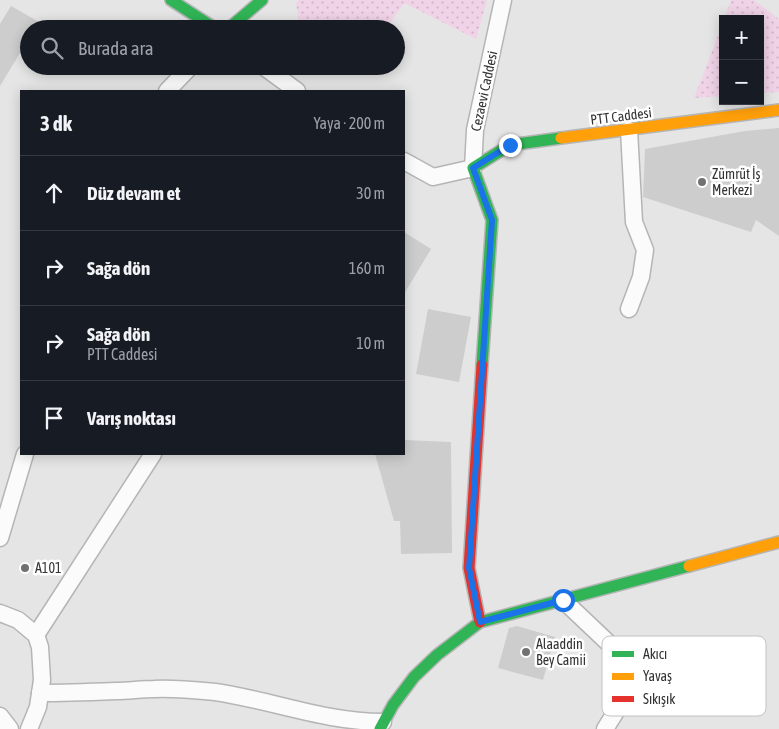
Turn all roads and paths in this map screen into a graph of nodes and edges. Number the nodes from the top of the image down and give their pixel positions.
1 (171, 0) edge
2 (262, 0) edge
3 (503, 0) edge
4 (202, 20) edge
5 (239, 20) edge
6 (183, 75) edge
7 (275, 75) edge
8 (169, 90) edge
9 (296, 90) edge
10 (779, 110) edge
11 (629, 130) junction
12 (405, 162) edge
13 (473, 168) junction
14 (629, 309) dead end
15 (25, 455) edge
16 (152, 455) edge
17 (0, 538) edge
18 (779, 542) edge
19 (563, 600) junction
20 (0, 613) edge
21 (480, 622) junction
22 (36, 634) junction
23 (602, 637) edge
24 (40, 693) junction
25 (0, 716) edge
26 (613, 716) edge
27 (381, 725) edge
28 (10, 729) edge
29 (29, 729) edge
30 (605, 729) edge

1 - 4 street
2 - 5 street
3 - 13 street, Cezaevi Caddesi
6 - 8 street
7 - 9 street
10 - 11 street, PTT Caddesi
11 - 13 street, PTT Caddesi
11 - 14 street
12 - 13 street
13 - 21 street
15 - 17 street
16 - 22 street
18 - 19 street
19 - 21 street
19 - 23 street
20 - 22 street
21 - 27 street
22 - 24 street
24 - 27 street
24 - 29 street
25 - 28 street
26 - 30 street

